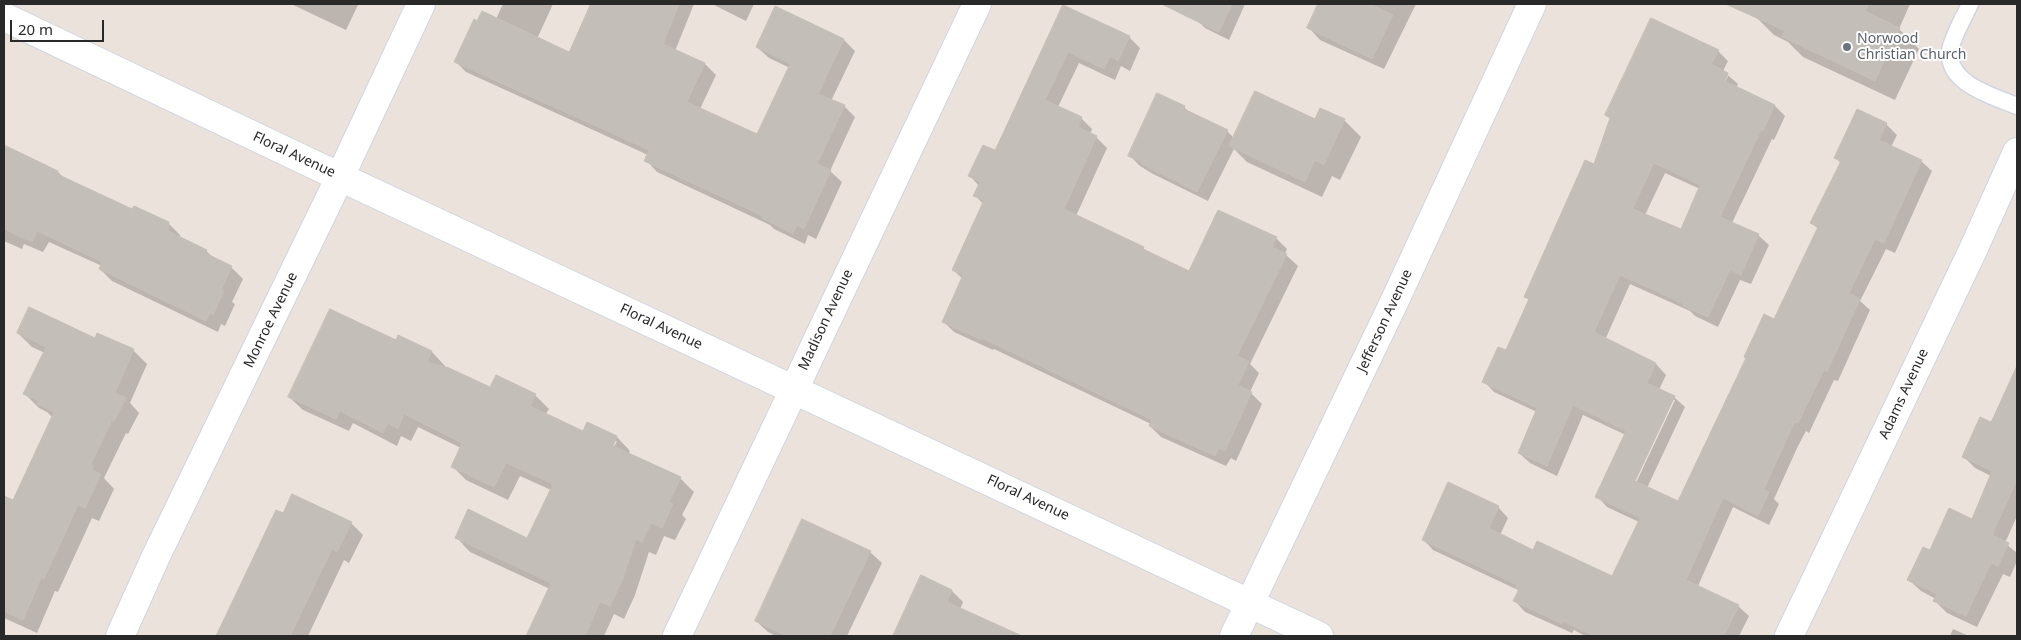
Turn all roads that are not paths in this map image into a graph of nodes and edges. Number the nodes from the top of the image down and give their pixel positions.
1 (421, 4) edge
2 (976, 4) edge
3 (1532, 4) edge
4 (1970, 4) edge
5 (4, 17) edge
6 (2017, 106) edge
7 (2017, 152) edge
8 (340, 177) junction
9 (794, 388) junction
10 (1250, 602) junction
11 (120, 636) edge
12 (677, 636) edge
13 (1234, 636) edge
14 (1319, 636) edge
15 (1789, 636) edge

1 - 8 street, Monroe Avenue
2 - 9 street, Madison Avenue
3 - 10 street, Jefferson Avenue
4 - 6 lane
5 - 8 street, Floral Avenue
7 - 15 street, Adams Avenue
8 - 9 street, Floral Avenue
8 - 11 street, Monroe Avenue
9 - 10 street, Floral Avenue
9 - 12 street, Madison Avenue
10 - 13 street, Jefferson Avenue
10 - 14 street, Floral Avenue

